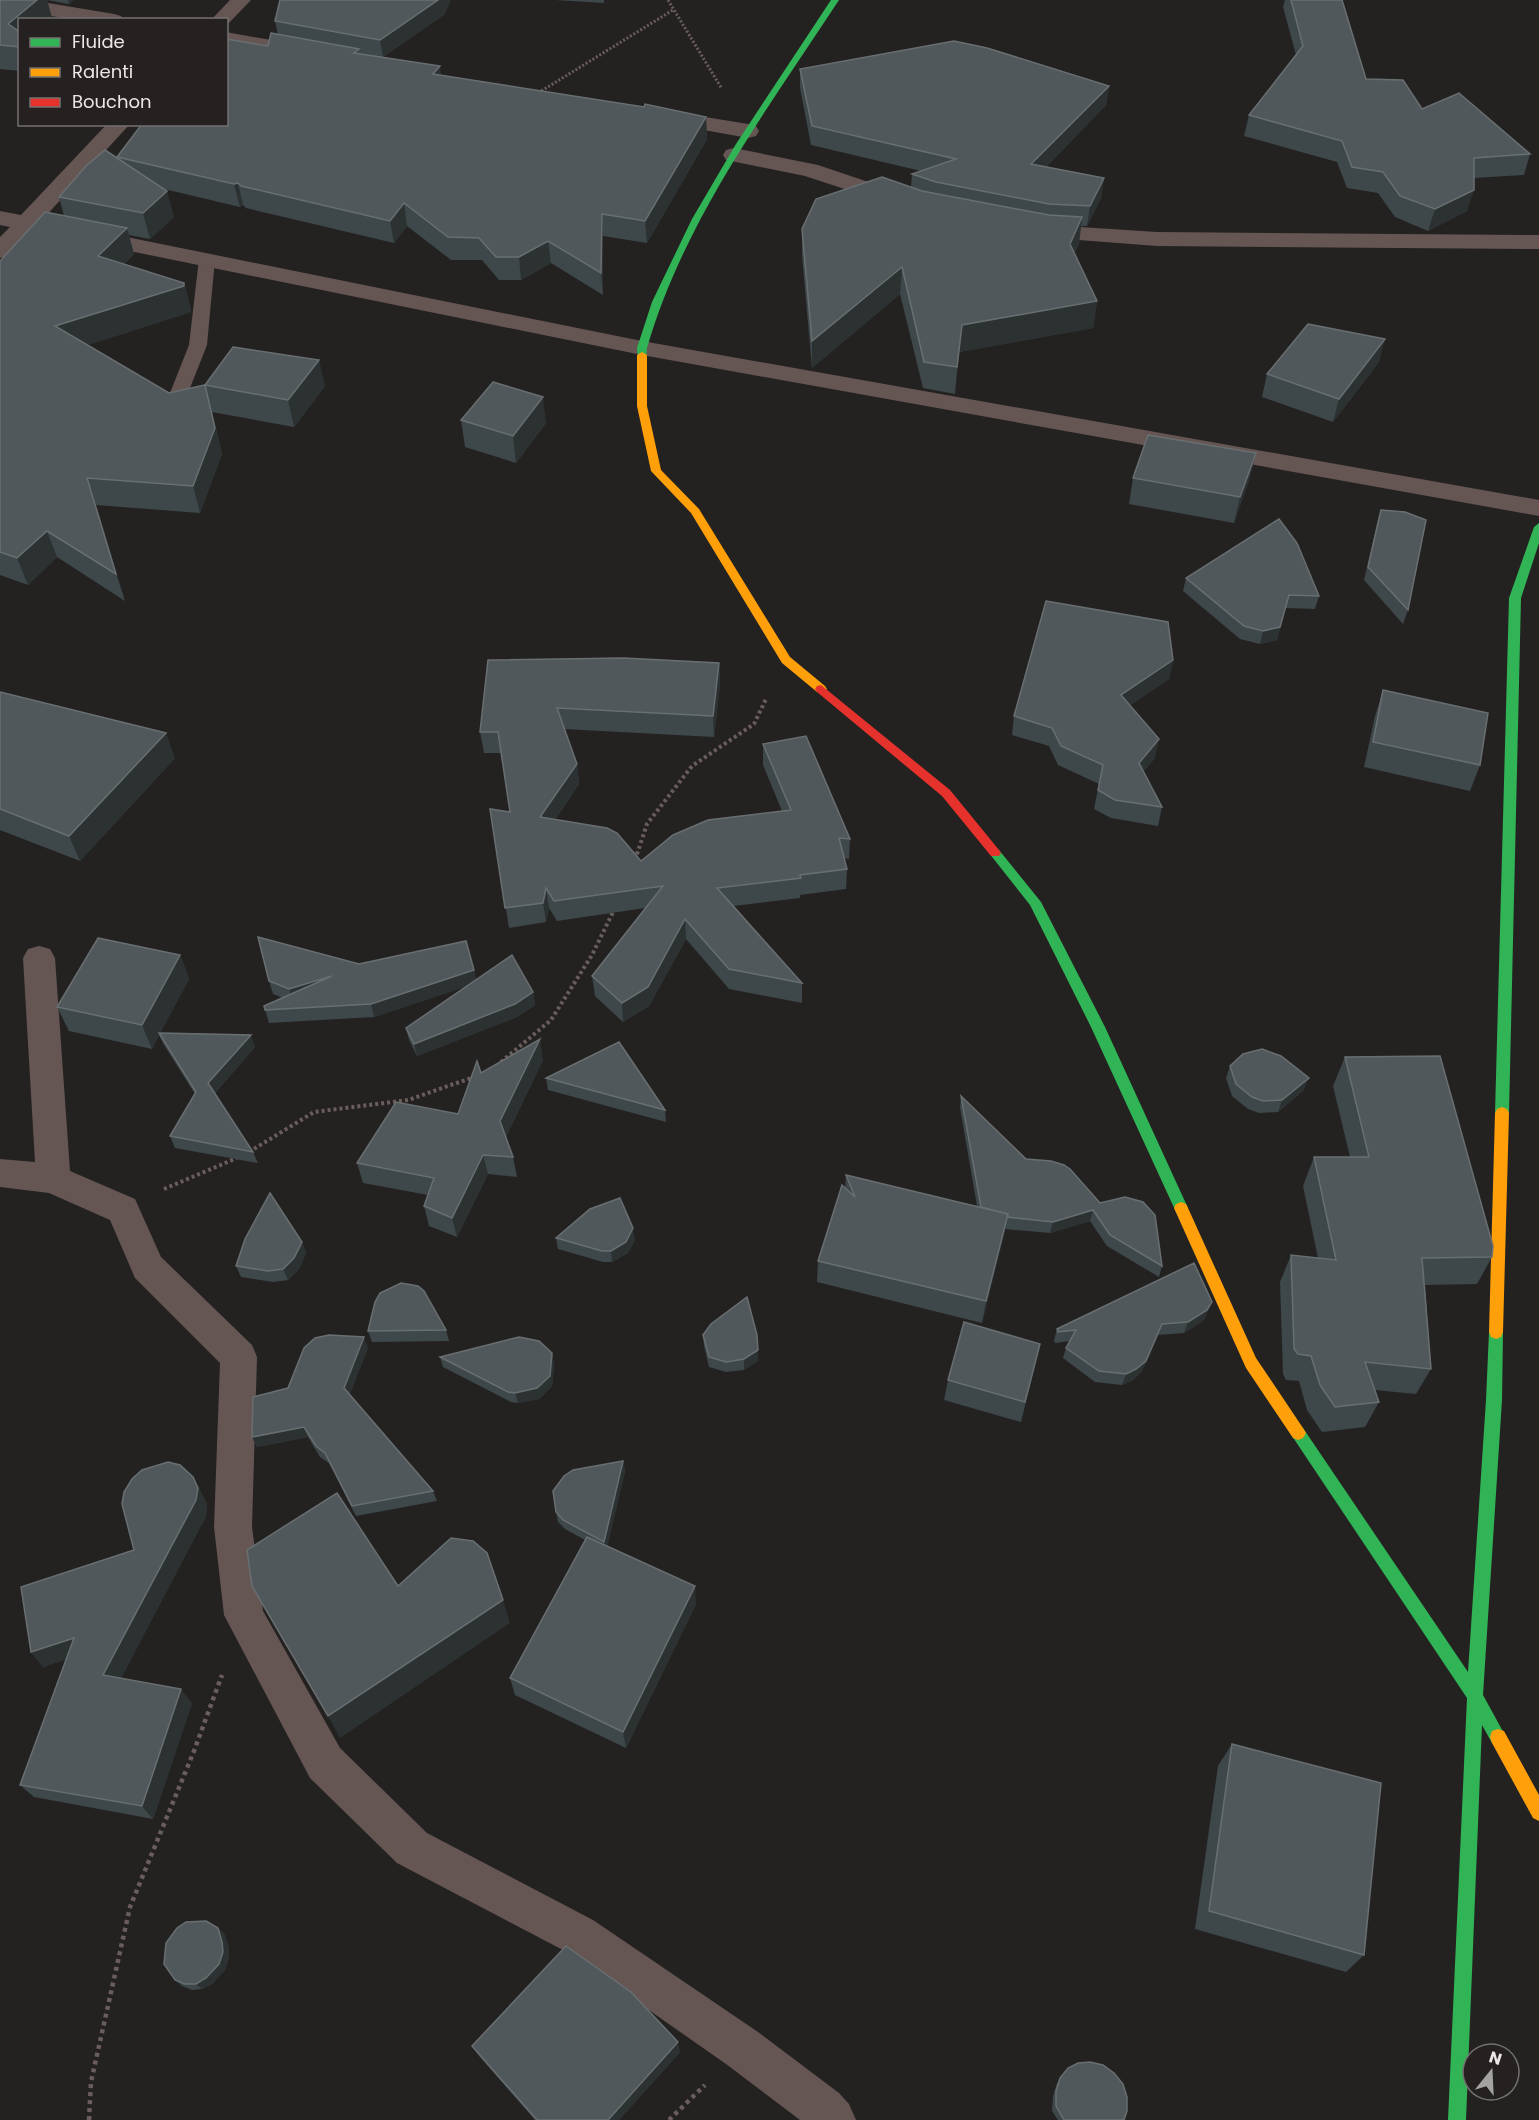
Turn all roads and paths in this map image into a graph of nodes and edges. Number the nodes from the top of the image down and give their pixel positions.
1 (241, 0) edge
2 (668, 0) edge
3 (835, 0) edge
4 (0, 1) edge
5 (673, 10) junction
6 (102, 18) edge
7 (223, 18) edge
8 (228, 38) edge
9 (318, 55) edge
10 (536, 94) edge
11 (642, 112) edge
12 (118, 126) edge
13 (748, 131) junction
14 (734, 155) junction
15 (919, 207) edge
16 (0, 218) edge
17 (27, 223) junction
18 (1011, 226) edge
19 (1539, 242) edge
20 (0, 251) edge
21 (207, 259) junction
22 (642, 348) junction
23 (179, 393) edge
24 (1539, 508) edge
25 (1539, 527) edge
26 (786, 660) junction
27 (633, 867) edge
28 (615, 907) edge
29 (39, 958) dead end
30 (499, 1064) edge
31 (480, 1075) edge
32 (0, 1173) edge
33 (53, 1179) junction
34 (123, 1210) junction
35 (244, 1616) junction
36 (1475, 1696) junction
37 (1539, 1812) edge
38 (89, 2120) edge
39 (833, 2120) edge
40 (1457, 2120) edge

1 - 7 street
2 - 5 path
3 - 13 street
4 - 6 street
5 - 10 path
5 - 13 path
8 - 9 street
11 - 13 street
12 - 17 street
13 - 14 street
14 - 15 street
14 - 22 street
16 - 17 street
17 - 20 street
17 - 21 street
18 - 19 street
21 - 22 street
21 - 23 lane
22 - 24 street
22 - 26 street
25 - 36 street
26 - 27 path
26 - 36 street
28 - 30 path
29 - 33 street
31 - 34 path
32 - 33 street
33 - 34 street
34 - 35 street
35 - 38 path
35 - 39 street
36 - 37 street
36 - 40 street

